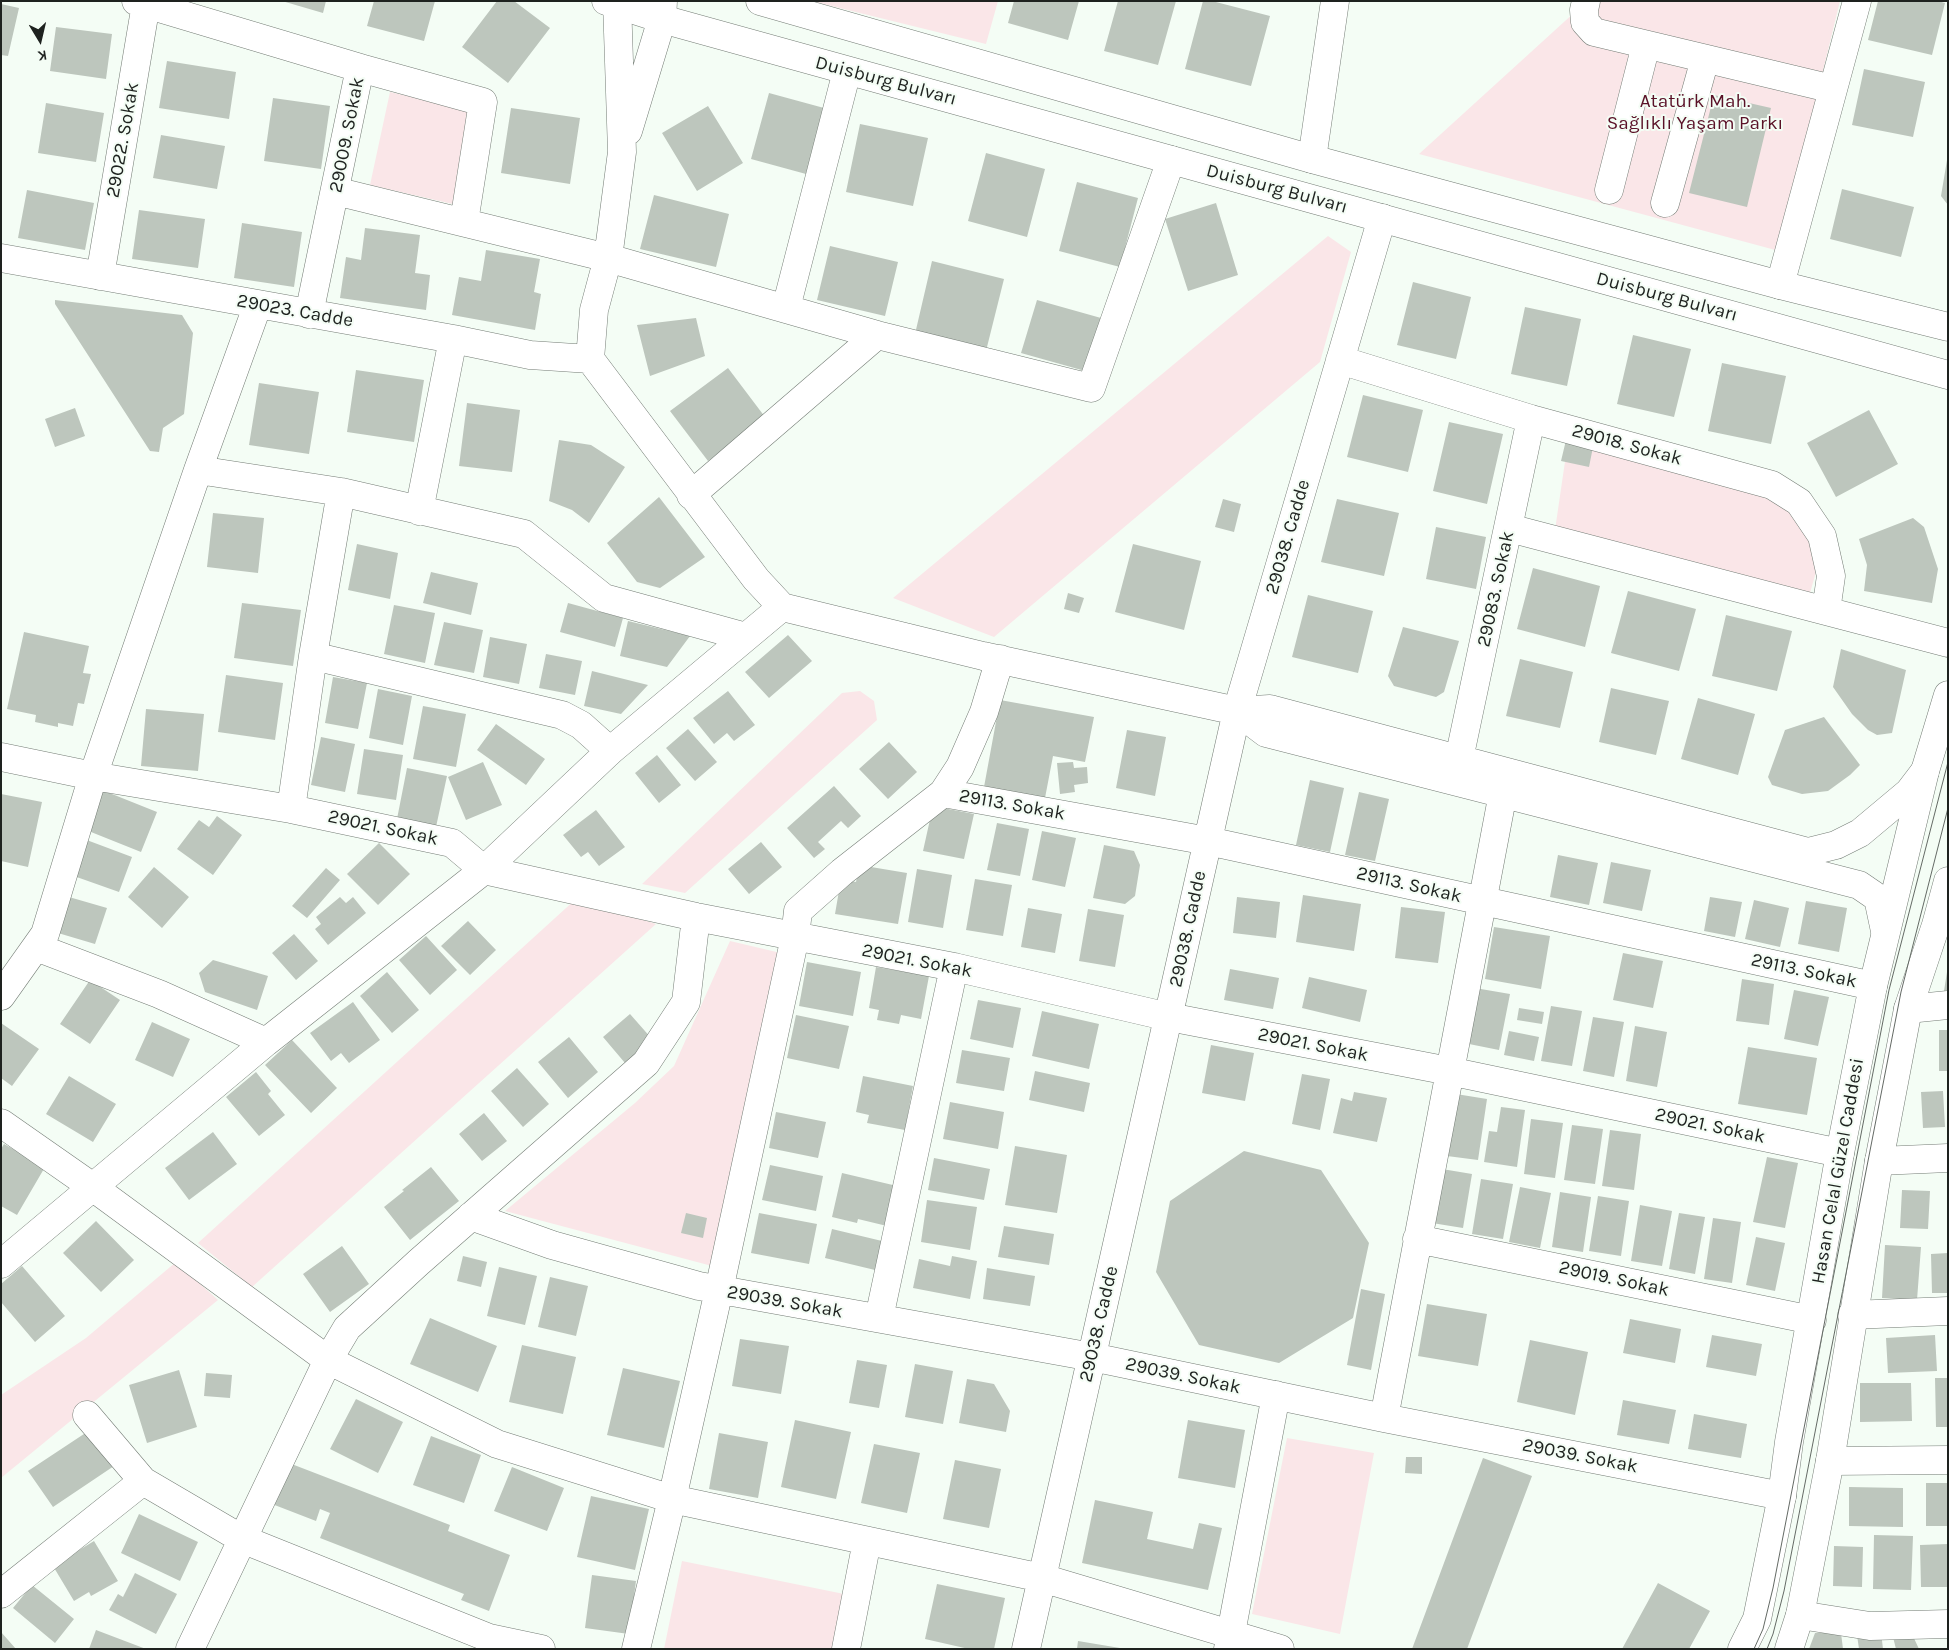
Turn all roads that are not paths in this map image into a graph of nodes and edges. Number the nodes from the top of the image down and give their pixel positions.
1 (760, 1) edge
2 (1335, 1) edge
3 (1586, 1) edge
4 (1856, 1) edge
5 (613, 2) edge
6 (141, 3) edge
7 (663, 10) edge
8 (1646, 45) junction
9 (1705, 59) junction
10 (360, 68) junction
11 (847, 70) junction
12 (1833, 89) junction
13 (622, 152) junction
14 (1171, 160) junction
15 (1312, 160) junction
16 (1609, 190) dead end
17 (335, 191) junction
18 (1665, 204) dead end
19 (1382, 218) junction
20 (464, 222) junction
21 (1, 258) edge
22 (608, 258) junction
23 (100, 276) junction
24 (1780, 285) junction
25 (258, 304) junction
26 (786, 308) junction
27 (308, 314) junction
28 (1948, 327) edge
29 (877, 335) junction
30 (453, 339) junction
31 (590, 360) junction
32 (1340, 360) junction
33 (1942, 376) edge
34 (1531, 419) junction
35 (198, 470) junction
36 (341, 492) junction
37 (691, 495) junction
38 (419, 511) junction
39 (1509, 528) junction
40 (782, 607) junction
41 (1826, 611) junction
42 (746, 636) junction
43 (1948, 643) edge
44 (313, 656) junction
45 (1000, 659) junction
46 (1948, 695) edge
47 (1237, 711) junction
48 (610, 751) junction
49 (1, 757) edge
50 (1459, 759) junction
51 (1925, 771) junction
52 (93, 776) junction
53 (942, 793) junction
54 (1502, 794) junction
55 (291, 808) junction
56 (1208, 841) junction
57 (484, 870) junction
58 (1948, 881) edge
59 (1481, 901) junction
60 (696, 917) junction
61 (1942, 919) edge
62 (1885, 932) junction
63 (795, 937) junction
64 (36, 947) junction
65 (954, 967) junction
66 (1873, 986) junction
67 (1, 996) edge
68 (1948, 1006) edge
69 (1908, 1009) junction
70 (1169, 1017) junction
71 (266, 1042) junction
72 (1448, 1071) junction
73 (1, 1123) edge
74 (1840, 1153) junction
75 (1948, 1158) edge
76 (1879, 1161) junction
77 (94, 1188) junction
78 (471, 1216) junction
79 (1417, 1238) junction
80 (1, 1264) edge
81 (719, 1290) junction
82 (1948, 1311) edge
83 (1852, 1315) junction
84 (879, 1318) junction
85 (1812, 1320) junction
86 (1092, 1357) junction
87 (328, 1360) junction
88 (1276, 1395) junction
89 (87, 1415) dead end
90 (1384, 1418) junction
91 (1948, 1460) edge
92 (1830, 1461) junction
93 (143, 1481) junction
94 (1782, 1496) junction
95 (672, 1499) junction
96 (242, 1539) junction
97 (867, 1541) junction
98 (1042, 1578) junction
99 (1, 1594) edge
100 (1800, 1615) junction
101 (1948, 1624) edge
102 (1230, 1641) edge
103 (190, 1649) edge
104 (541, 1649) edge
105 (636, 1649) edge
106 (846, 1649) edge
107 (1026, 1649) edge
108 (1280, 1649) edge
109 (1742, 1649) edge
110 (1789, 1649) edge

1 - 15 street, Duisburg Bulvarı
2 - 15 street
3 - 8 street
4 - 12 street
5 - 7 street, Duisburg Bulvarı
5 - 13 street
6 - 10 street, 29009. Sokak
6 - 23 street, 29022. Sokak
7 - 11 street, Duisburg Bulvarı
7 - 13 street
8 - 9 street
8 - 16 street
9 - 12 street
9 - 18 street
10 - 17 street, 29009. Sokak
10 - 20 street
11 - 14 street, Duisburg Bulvarı
11 - 26 street
12 - 24 street
13 - 22 street
14 - 19 street, Duisburg Bulvarı
14 - 29 street
15 - 24 street, Duisburg Bulvarı
17 - 20 street
17 - 27 street, 29009. Sokak
19 - 32 street, 29038. Cadde
19 - 33 street, Duisburg Bulvarı
20 - 22 street
21 - 23 street, 29023. Cadde
22 - 26 street
22 - 31 street
23 - 25 street, 29023. Cadde
24 - 28 street, Duisburg Bulvarı
25 - 27 street, 29023. Cadde
25 - 35 street
26 - 29 street
27 - 30 street, 29023. Cadde
29 - 37 street
30 - 31 street, 29023. Cadde
30 - 38 street
31 - 37 street
32 - 34 street, 29018. Sokak
32 - 47 street, 29038. Cadde
34 - 39 street, 29083. Sokak
34 - 41 street, 29018. Sokak
35 - 36 street
35 - 52 street
36 - 38 street
36 - 44 street
37 - 40 street
38 - 42 street
39 - 41 street
39 - 50 street, 29083. Sokak
40 - 42 street
40 - 45 street
41 - 43 street
42 - 48 street
44 - 48 street
44 - 55 street
45 - 47 street
45 - 53 street
46 - 51 street, Hasan Celal Güzel Caddesi
47 - 50 street
47 - 54 street
47 - 56 street, 29038. Cadde
48 - 57 street
49 - 52 street, 29021. Sokak
50 - 51 street
51 - 62 street, Hasan Celal Güzel Caddesi
52 - 55 street, 29021. Sokak
52 - 64 street
53 - 56 street, 29113. Sokak
53 - 63 street
54 - 59 street
54 - 62 street
55 - 57 street, 29021. Sokak
56 - 59 street, 29113. Sokak
56 - 70 street, 29038. Cadde
57 - 60 street, 29021. Sokak
57 - 71 street
58 - 61 street, Hasan Celal Güzel Caddesi
59 - 66 street, 29113. Sokak
59 - 72 street
60 - 63 street, 29021. Sokak
60 - 78 street
61 - 69 street, Hasan Celal Güzel Caddesi
62 - 66 street, Hasan Celal Güzel Caddesi
63 - 65 street, 29021. Sokak
63 - 81 street
64 - 67 street
64 - 71 street
65 - 70 street, 29021. Sokak
65 - 84 street
66 - 74 street, Hasan Celal Güzel Caddesi
68 - 69 street
69 - 76 street, Hasan Celal Güzel Caddesi
70 - 72 street, 29021. Sokak
70 - 86 street, 29038. Cadde
71 - 77 street
72 - 74 street, 29021. Sokak
72 - 79 street
73 - 77 street
74 - 85 street, Hasan Celal Güzel Caddesi
75 - 76 street
76 - 83 street, Hasan Celal Güzel Caddesi
77 - 80 street
77 - 87 street
78 - 81 street, 29039. Sokak
78 - 87 street
79 - 85 street, 29019. Sokak
79 - 90 street
81 - 84 street, 29039. Sokak
81 - 95 street
82 - 83 street
83 - 92 street, Hasan Celal Güzel Caddesi
84 - 86 street, 29039. Sokak
85 - 94 street, Hasan Celal Güzel Caddesi
86 - 88 street, 29039. Sokak
86 - 98 street, 29038. Cadde
87 - 95 street
87 - 96 street
88 - 90 street, 29039. Sokak
88 - 102 street
89 - 93 street
90 - 94 street, 29039. Sokak
91 - 92 street
92 - 100 street, Hasan Celal Güzel Caddesi
93 - 96 street
93 - 99 street
94 - 109 street, Hasan Celal Güzel Caddesi
95 - 97 street
95 - 105 street
96 - 103 street
96 - 104 street
97 - 98 street
97 - 106 street
98 - 102 street
98 - 107 street, 29038. Cadde
100 - 101 street
100 - 110 street, Hasan Celal Güzel Caddesi
102 - 108 street

